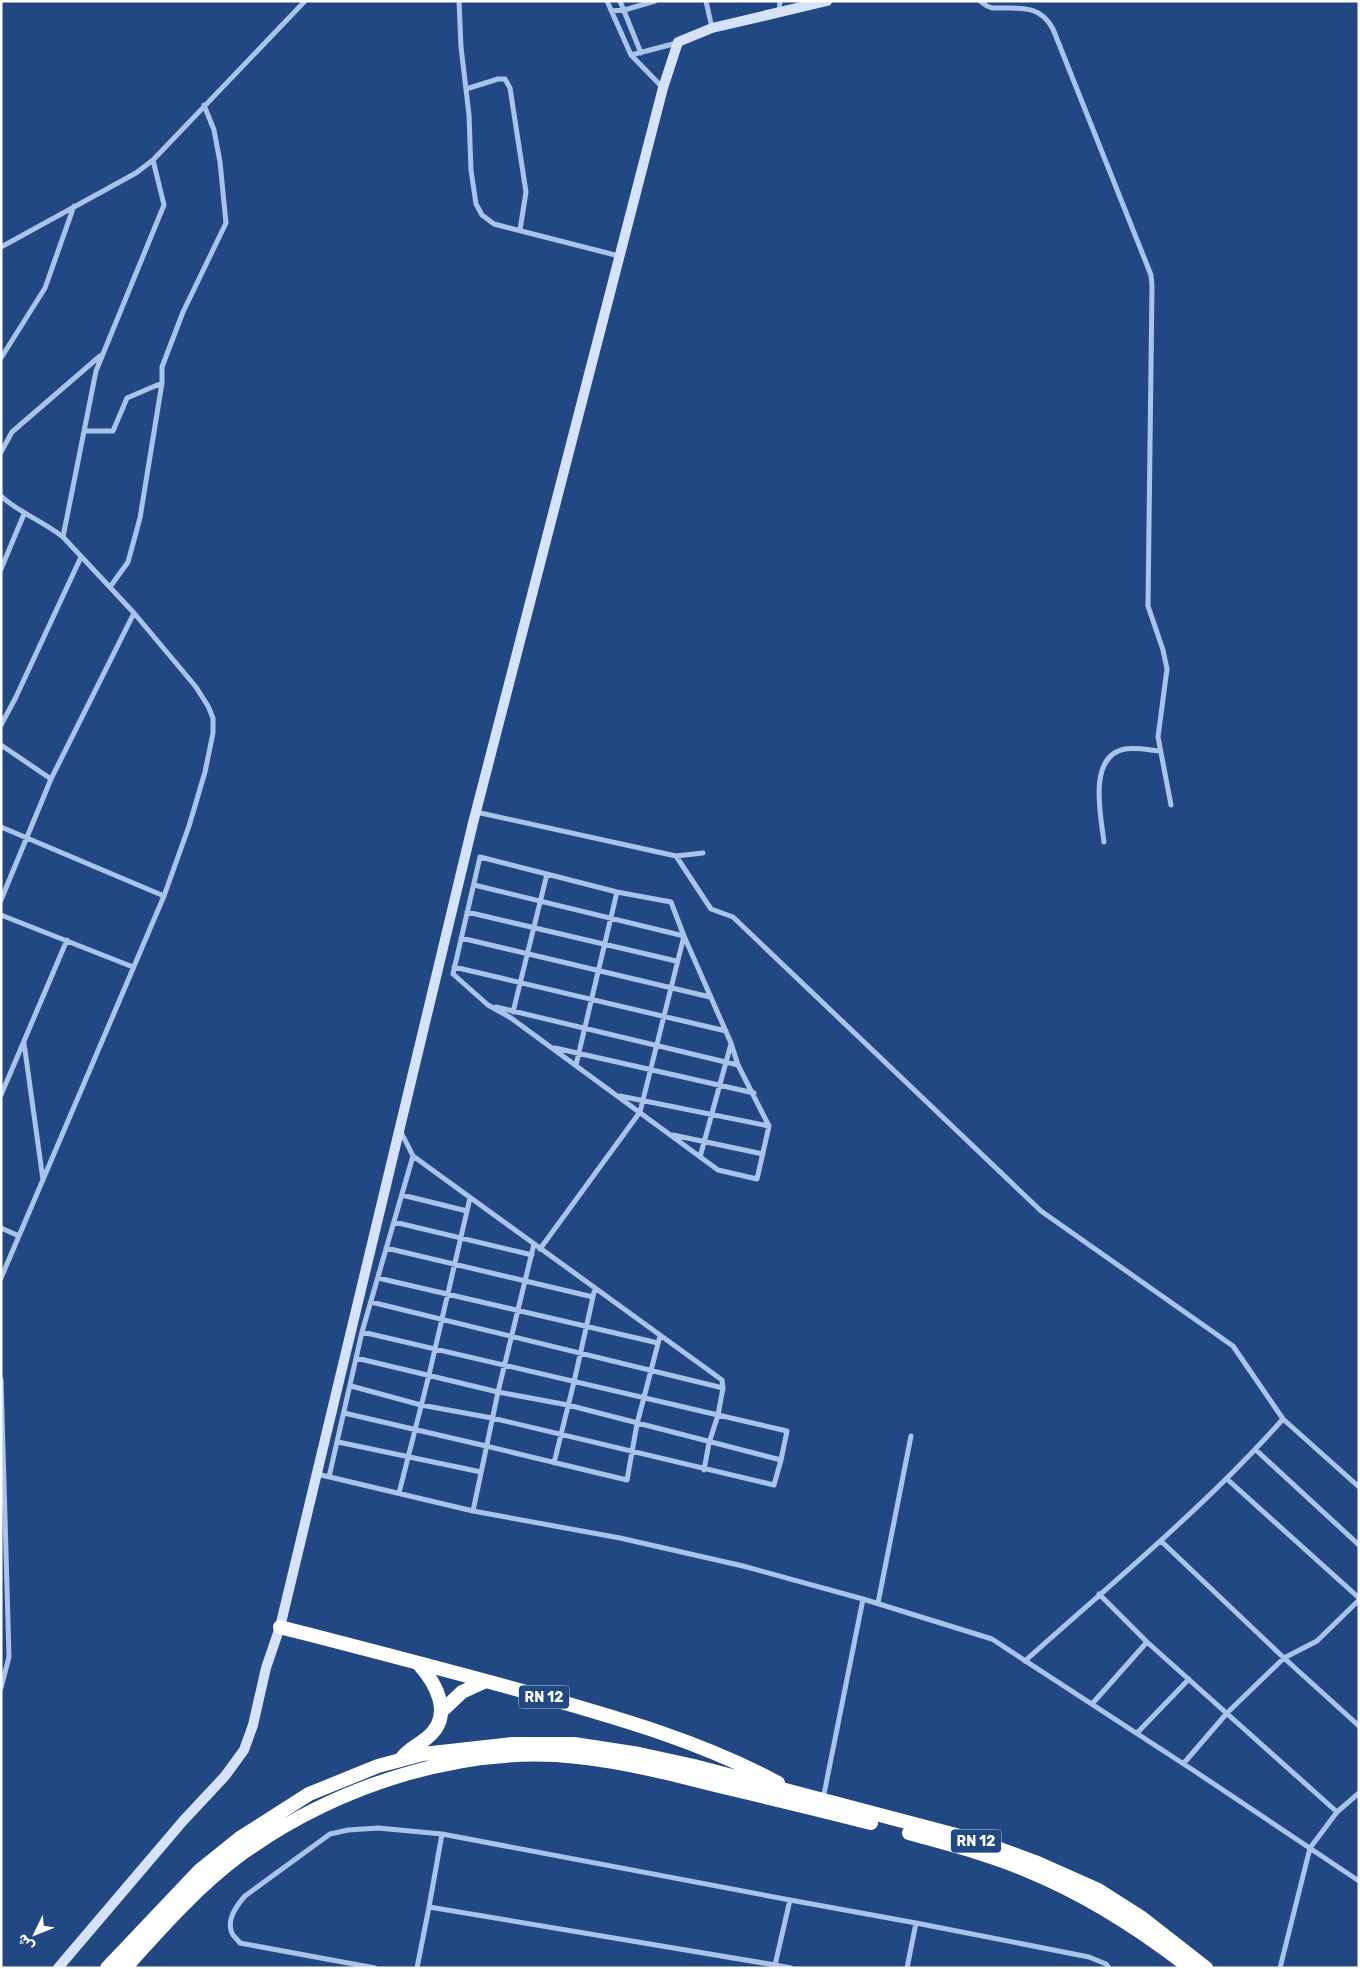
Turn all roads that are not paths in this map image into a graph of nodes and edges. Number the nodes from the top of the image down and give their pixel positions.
1 (305, 1) edge
2 (459, 1) edge
3 (608, 1) edge
4 (620, 1) edge
5 (655, 1) edge
6 (706, 1) edge
7 (827, 1) edge
8 (980, 1) edge
9 (780, 7) edge
10 (623, 10) junction
11 (612, 11) junction
12 (712, 28) junction
13 (678, 42) junction
14 (641, 52) junction
15 (631, 55) junction
16 (663, 88) junction
17 (466, 90) junction
18 (204, 105) junction
19 (153, 160) junction
20 (74, 206) junction
21 (520, 230) junction
22 (1, 247) edge
23 (620, 256) junction
24 (102, 355) junction
25 (1, 358) edge
26 (162, 383) junction
27 (84, 431) junction
28 (1, 452) edge
29 (1, 496) edge
30 (24, 514) junction
31 (62, 537) junction
32 (81, 557) junction
33 (1, 569) edge
34 (110, 587) junction
35 (134, 613) junction
36 (1, 725) edge
37 (1, 745) edge
38 (1160, 751) junction
39 (51, 779) junction
40 (1171, 805) dead end
41 (476, 812) junction
42 (1, 827) edge
43 (28, 838) junction
44 (1104, 842) dead end
45 (703, 853) dead end
46 (676, 856) junction
47 (547, 874) junction
48 (474, 885) junction
49 (617, 892) junction
50 (164, 896) junction
51 (1, 900) edge
52 (540, 902) junction
53 (467, 912) junction
54 (1, 915) edge
55 (611, 919) junction
56 (534, 928) junction
57 (684, 936) junction
58 (461, 938) junction
59 (67, 940) junction
60 (605, 944) junction
61 (527, 954) junction
62 (676, 961) junction
63 (133, 967) junction
64 (454, 967) junction
65 (598, 971) junction
66 (520, 983) junction
67 (670, 988) junction
68 (710, 997) junction
69 (592, 1000) junction
70 (488, 1005) junction
71 (513, 1011) junction
72 (663, 1016) junction
73 (512, 1018) junction
74 (585, 1028) junction
75 (726, 1031) junction
76 (24, 1042) junction
77 (731, 1043) junction
78 (656, 1045) junction
79 (552, 1047) junction
80 (579, 1053) junction
81 (726, 1062) junction
82 (576, 1065) junction
83 (738, 1065) junction
84 (650, 1070) junction
85 (720, 1085) junction
86 (754, 1093) junction
87 (1, 1095) edge
88 (617, 1095) junction
89 (643, 1100) junction
90 (640, 1112) junction
91 (712, 1114) junction
92 (769, 1126) junction
93 (399, 1130) junction
94 (670, 1135) junction
95 (704, 1142) junction
96 (763, 1154) junction
97 (413, 1156) junction
98 (700, 1157) junction
99 (43, 1181) junction
100 (402, 1195) junction
101 (470, 1198) junction
102 (467, 1211) junction
103 (394, 1222) junction
104 (1, 1228) edge
105 (19, 1236) junction
106 (461, 1238) junction
107 (534, 1244) junction
108 (386, 1248) junction
109 (540, 1248) junction
110 (532, 1255) junction
111 (455, 1265) junction
112 (1, 1278) edge
113 (378, 1278) junction
114 (525, 1282) junction
115 (595, 1288) junction
116 (448, 1294) junction
117 (593, 1297) junction
118 (371, 1302) junction
119 (518, 1310) junction
120 (442, 1320) junction
121 (586, 1326) junction
122 (362, 1332) junction
123 (660, 1336) junction
124 (512, 1337) junction
125 (658, 1343) junction
126 (435, 1349) junction
127 (580, 1353) junction
128 (356, 1358) junction
129 (505, 1365) junction
130 (652, 1371) junction
131 (429, 1375) junction
132 (1, 1379) edge
133 (574, 1382) junction
134 (350, 1386) junction
135 (723, 1388) junction
136 (498, 1392) junction
137 (644, 1398) junction
138 (421, 1405) junction
139 (568, 1405) junction
140 (344, 1414) junction
141 (718, 1415) junction
142 (492, 1418) junction
143 (1283, 1419) junction
144 (637, 1424) junction
145 (415, 1430) junction
146 (561, 1434) junction
147 (911, 1436) dead end
148 (338, 1442) junction
149 (709, 1443) junction
150 (486, 1446) junction
151 (1256, 1450) junction
152 (633, 1451) junction
153 (408, 1457) junction
154 (781, 1460) junction
155 (554, 1463) junction
156 (704, 1470) junction
157 (481, 1472) junction
158 (316, 1474) junction
159 (330, 1477) junction
160 (1226, 1479) junction
161 (1359, 1487) edge
162 (399, 1494) junction
163 (473, 1511) junction
164 (1161, 1541) junction
165 (1359, 1545) edge
166 (1099, 1594) junction
167 (863, 1599) junction
168 (1359, 1599) edge
169 (878, 1603) junction
170 (280, 1627) junction
171 (1148, 1642) junction
172 (1284, 1658) junction
173 (1025, 1661) junction
174 (418, 1663) junction
175 (1189, 1679) junction
176 (486, 1681) junction
177 (1, 1688) edge
178 (1092, 1704) junction
179 (443, 1710) junction
180 (1227, 1713) junction
181 (1359, 1726) edge
182 (1137, 1733) junction
183 (402, 1759) junction
184 (1184, 1763) junction
185 (1359, 1793) edge
186 (799, 1794) junction
187 (823, 1800) junction
188 (1337, 1812) junction
189 (442, 1834) junction
190 (1310, 1848) junction
191 (1359, 1881) edge
192 (790, 1900) junction
193 (429, 1907) junction
194 (916, 1923) junction
195 (128, 1958) edge
196 (775, 1966) edge
197 (58, 1968) edge
198 (107, 1968) edge
199 (375, 1968) edge
200 (417, 1968) edge
201 (791, 1968) edge
202 (906, 1968) edge
203 (1109, 1968) edge
204 (1190, 1968) edge
205 (1206, 1968) edge
206 (1280, 1968) edge

1 - 18 street
2 - 17 street
3 - 11 street
4 - 10 street
5 - 10 street
6 - 12 street
7 - 9 street
8 - 38 street
9 - 12 street
10 - 11 street
10 - 14 street
11 - 15 street
12 - 13 street
13 - 14 street
13 - 16 street
14 - 15 street
15 - 16 street
16 - 23 street
17 - 21 street
17 - 21 street
18 - 19 street
18 - 26 street
19 - 20 street
19 - 24 street
20 - 22 street
20 - 25 street
21 - 23 street
23 - 41 street
24 - 27 street
24 - 28 street
26 - 27 street
26 - 34 street
27 - 31 street
29 - 30 street
30 - 31 street
30 - 33 street
31 - 32 street
32 - 34 street
32 - 36 street
34 - 35 street
35 - 39 street
35 - 50 street
37 - 39 street
38 - 40 street
38 - 44 street
39 - 43 street
41 - 46 street
41 - 93 street
42 - 43 street
43 - 50 street
43 - 51 street
45 - 46 street
46 - 143 street
47 - 48 street
47 - 49 street
47 - 52 street
48 - 52 street
48 - 53 street
49 - 55 street
49 - 57 street
50 - 63 street
52 - 55 street
52 - 56 street
53 - 56 street
53 - 58 street
54 - 59 street
55 - 57 street
55 - 60 street
56 - 60 street
56 - 61 street
57 - 62 street
57 - 68 street
58 - 61 street
58 - 64 street
59 - 63 street
59 - 76 street
60 - 62 street
60 - 65 street
61 - 65 street
61 - 66 street
62 - 67 street
63 - 99 street
64 - 66 street
64 - 70 street
65 - 67 street
65 - 69 street
66 - 69 street
66 - 71 street
67 - 68 street
67 - 72 street
68 - 75 street
69 - 72 street
69 - 74 street
70 - 71 street
70 - 73 street
71 - 73 street
71 - 74 street
72 - 75 street
72 - 78 street
73 - 79 street
74 - 78 street
74 - 80 street
75 - 77 street
76 - 87 street
76 - 99 street
77 - 81 street
77 - 83 street
78 - 81 street
78 - 84 street
79 - 80 street
79 - 82 street
80 - 82 street
80 - 84 street
81 - 83 street
81 - 85 street
82 - 88 street
83 - 86 street
84 - 85 street
84 - 89 street
85 - 86 street
85 - 91 street
86 - 92 street
88 - 89 street
88 - 90 street
89 - 90 street
89 - 91 street
90 - 94 street
90 - 109 street
91 - 92 street
91 - 95 street
92 - 96 street
93 - 97 street
93 - 158 street
94 - 95 street
94 - 98 street
95 - 96 street
95 - 98 street
96 - 98 street
97 - 100 street
97 - 101 street
99 - 105 street
100 - 102 street
100 - 103 street
101 - 102 street
101 - 107 street
102 - 106 street
103 - 106 street
103 - 108 street
104 - 105 street
105 - 112 street
106 - 110 street
106 - 111 street
107 - 109 street
107 - 110 street
108 - 111 street
108 - 113 street
109 - 115 street
110 - 114 street
111 - 114 street
111 - 116 street
113 - 116 street
113 - 118 street
114 - 117 street
114 - 119 street
115 - 117 street
115 - 123 street
116 - 119 street
116 - 120 street
117 - 121 street
118 - 120 street
118 - 122 street
119 - 121 street
119 - 124 street
120 - 124 street
120 - 126 street
121 - 125 street
121 - 127 street
122 - 126 street
122 - 128 street
123 - 125 street
123 - 135 street
124 - 127 street
124 - 129 street
125 - 130 street
126 - 129 street
126 - 131 street
127 - 130 street
127 - 133 street
128 - 131 street
128 - 134 street
129 - 133 street
129 - 136 street
130 - 135 street
130 - 137 street
131 - 136 street
131 - 138 street
132 - 177 street
133 - 137 street
133 - 139 street
134 - 138 street
134 - 140 street
135 - 141 street
136 - 139 street
136 - 142 street
137 - 141 street
137 - 144 street
138 - 142 street
138 - 145 street
139 - 144 street
139 - 146 street
140 - 145 street
140 - 148 street
141 - 149 street
141 - 154 street
142 - 146 street
142 - 150 street
143 - 151 street
143 - 161 street
144 - 149 street
144 - 152 street
145 - 150 street
145 - 153 street
146 - 152 street
146 - 155 street
147 - 169 street
148 - 153 street
148 - 159 street
149 - 154 street
149 - 156 street
150 - 155 street
150 - 157 street
151 - 160 street
151 - 165 street
152 - 155 street
152 - 156 street
153 - 157 street
153 - 162 street
154 - 156 street
157 - 163 street
158 - 159 street
158 - 170 street
159 - 162 street
160 - 164 street
160 - 168 street
162 - 163 street
163 - 167 street
164 - 166 street
164 - 172 street
166 - 171 street
166 - 173 street
167 - 169 street
167 - 187 street
168 - 172 street
169 - 173 street
170 - 174 highway, RN 12
170 - 197 street
171 - 175 street
171 - 178 street
172 - 180 street
172 - 181 street
173 - 178 street
174 - 176 highway, RN 12
174 - 179 highway
175 - 180 street
175 - 182 street
176 - 179 highway
176 - 186 highway, RN 12
178 - 182 street
179 - 183 highway
180 - 184 street
180 - 188 street
182 - 184 street
183 - 186 highway
183 - 195 highway
184 - 190 street
185 - 188 street
186 - 187 highway, RN 12
187 - 205 highway, RN 12
188 - 190 street
189 - 192 street
189 - 193 street
189 - 199 street
190 - 191 street
190 - 206 street
192 - 194 street
192 - 196 street
193 - 196 street
193 - 200 street
194 - 202 street
194 - 203 street
195 - 198 highway
195 - 204 highway
196 - 201 street

